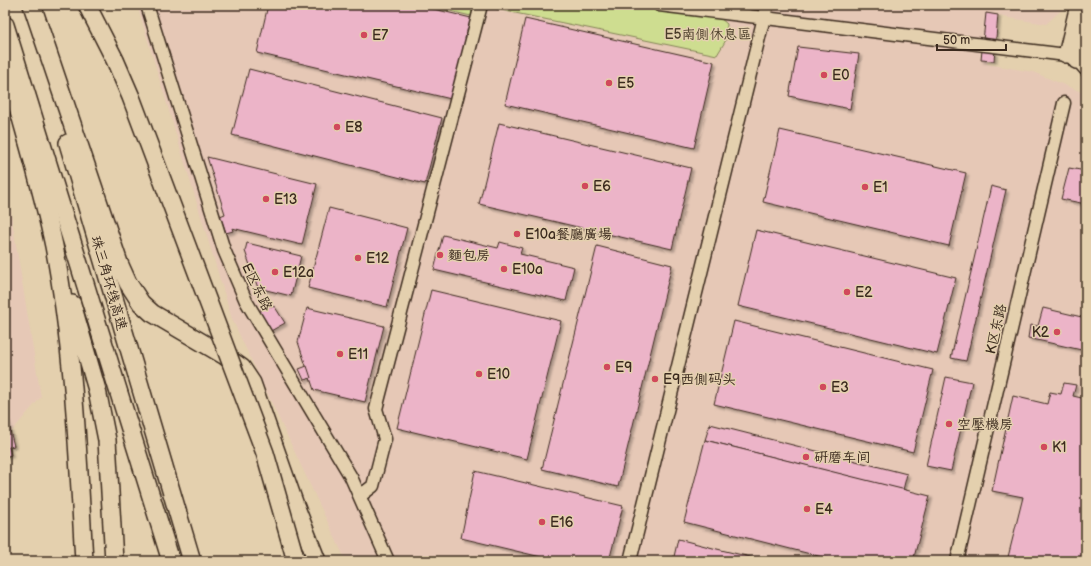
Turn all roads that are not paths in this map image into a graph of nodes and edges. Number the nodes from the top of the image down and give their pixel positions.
1 (28, 5) edge
2 (32, 5) edge
3 (87, 5) edge
4 (147, 5) edge
5 (481, 5) edge
6 (659, 5) edge
7 (715, 5) edge
8 (1078, 5) edge
9 (766, 11) edge
10 (1086, 21) edge
11 (5, 24) edge
12 (1076, 56) edge
13 (5, 60) edge
14 (1064, 103) dead end
15 (54, 245) junction
16 (360, 496) junction
17 (84, 561) edge
18 (114, 561) edge
19 (172, 561) edge
20 (192, 561) edge
21 (296, 561) edge
22 (317, 561) edge
23 (388, 561) edge
24 (630, 561) edge
25 (957, 561) edge

1 - 20 highway, 珠三角环线高速
2 - 22 highway
3 - 21 highway, bridge
4 - 16 street, E区东路
5 - 16 street
6 - 9 street
7 - 9 street
8 - 12 main road
9 - 12 street
9 - 24 street
10 - 12 main road
11 - 19 highway, 珠三角环线高速
13 - 15 highway
14 - 25 street, K区东路
15 - 17 highway
15 - 18 highway
16 - 23 street, E区东路

